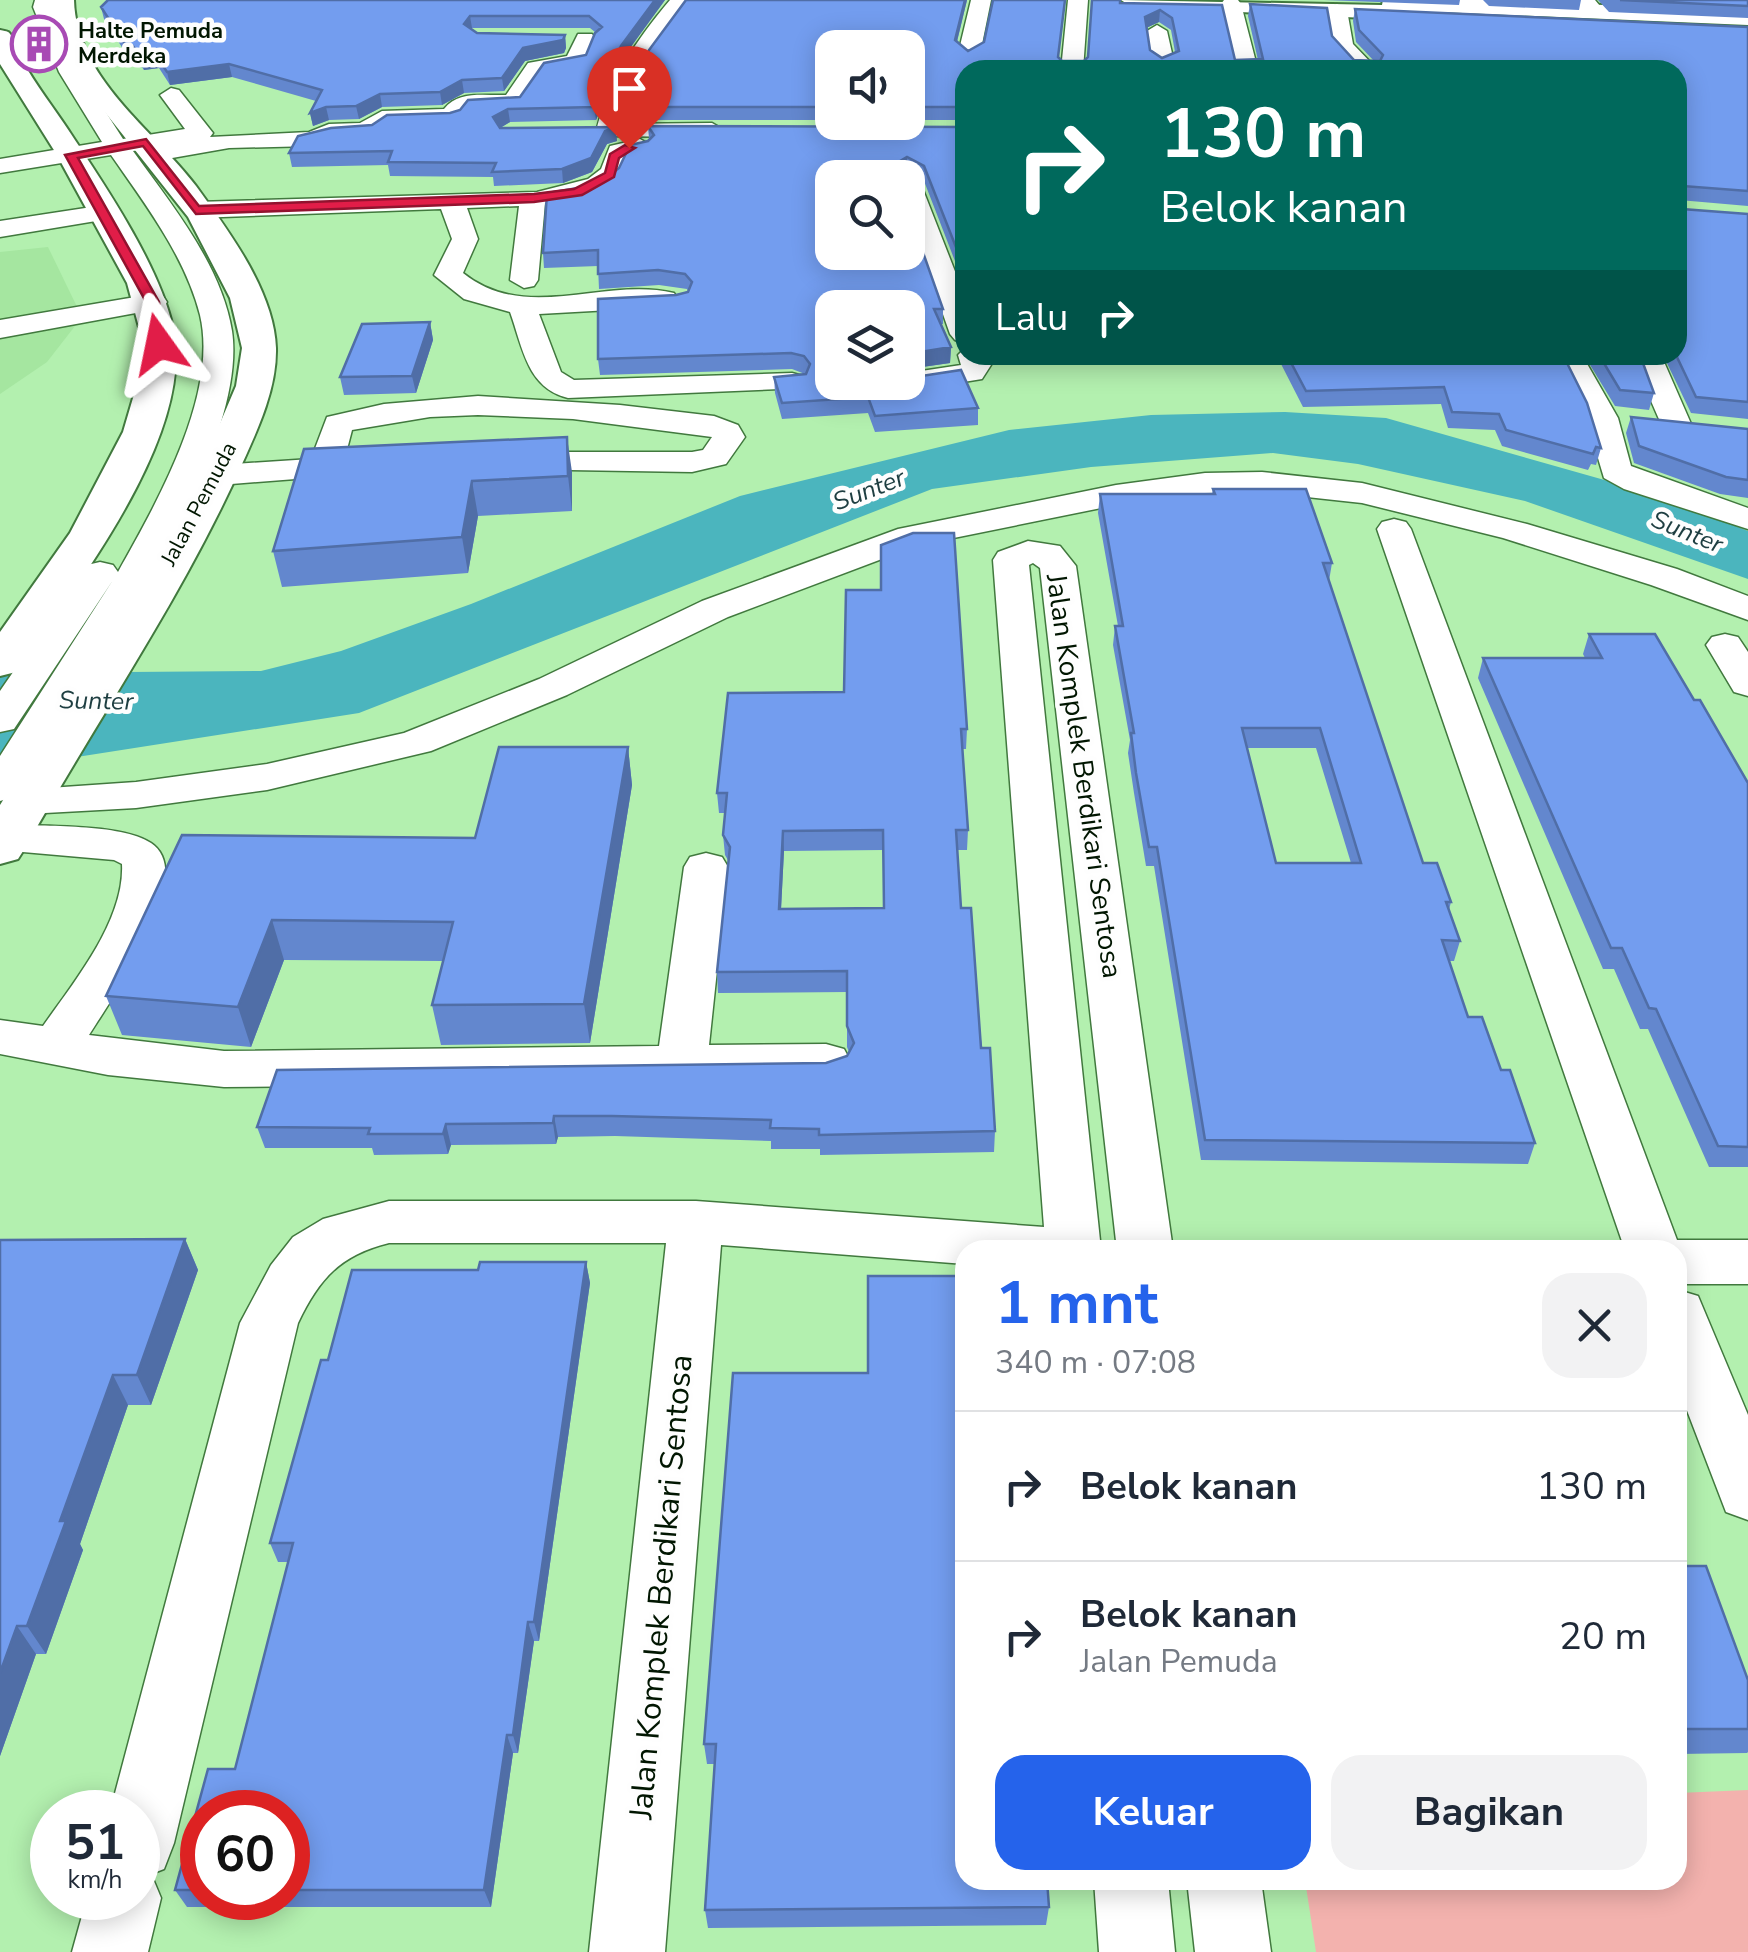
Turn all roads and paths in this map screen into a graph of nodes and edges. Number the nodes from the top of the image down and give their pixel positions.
1 (45, 0) edge
2 (84, 0) edge
3 (682, 0) edge
4 (981, 0) edge
5 (1078, 0) edge
6 (1132, 0) edge
7 (1473, 3) edge
8 (1230, 4) junction
9 (1326, 5) edge
10 (1590, 6) edge
11 (62, 12) edge
12 (1155, 17) edge
13 (1748, 18) edge
14 (1748, 28) edge
15 (559, 37) edge
16 (584, 38) junction
17 (629, 38) junction
18 (7, 45) edge
19 (968, 54) edge
20 (1073, 60) edge
21 (1163, 60) edge
22 (1245, 60) edge
23 (1358, 60) edge
24 (171, 95) edge
25 (616, 103) junction
26 (647, 104) edge
27 (739, 130) edge
28 (640, 146) edge
29 (117, 150) junction
30 (0, 166) edge
31 (534, 198) junction
32 (451, 200) junction
33 (102, 209) junction
34 (196, 210) junction
35 (0, 220) edge
36 (925, 227) edge
37 (0, 229) edge
38 (148, 293) junction
39 (523, 293) junction
40 (676, 299) edge
41 (0, 306) edge
42 (955, 307) edge
43 (0, 329) edge
44 (976, 365) edge
45 (1572, 365) edge
46 (1650, 365) edge
47 (925, 379) edge
48 (792, 382) edge
49 (1602, 418) junction
50 (1676, 426) junction
51 (1712, 429) edge
52 (474, 460) edge
53 (400, 464) edge
54 (326, 468) junction
55 (219, 475) junction
56 (1748, 519) edge
57 (1394, 529) dead end
58 (1748, 609) edge
59 (1725, 646) dead end
60 (102, 652) junction
61 (19, 654) edge
62 (1748, 684) edge
63 (0, 720) edge
64 (13, 806) edge
65 (706, 867) dead end
66 (0, 1037) edge
67 (56, 1046) junction
68 (826, 1062) edge
69 (682, 1064) junction
70 (696, 1222) junction
71 (1073, 1240) edge
72 (1144, 1240) edge
73 (1649, 1240) edge
74 (955, 1242) edge
75 (1687, 1262) edge
76 (1748, 1262) edge
77 (1687, 1336) edge
78 (1748, 1492) edge
79 (151, 1790) edge
80 (1132, 1890) edge
81 (1225, 1890) edge
82 (118, 1920) edge
83 (110, 1952) edge
84 (626, 1952) edge
85 (1137, 1952) edge
86 (1232, 1952) edge

1 - 29 street
2 - 11 main road
3 - 17 street
4 - 19 street
5 - 20 street
6 - 12 main road
7 - 9 main road
7 - 10 main road
8 - 9 main road
8 - 12 main road
8 - 22 street
9 - 14 main road
9 - 23 street
10 - 13 main road
11 - 29 main road, Jalan Pemuda
12 - 21 street
15 - 16 street
16 - 17 street
16 - 29 street
17 - 25 street
18 - 29 main road, Jalan Pemuda
18 - 29 street
24 - 29 street
25 - 26 street
25 - 27 street
28 - 31 street
29 - 30 street
29 - 33 main road, Jalan Pemuda
29 - 34 main road, Jalan Pemuda
29 - 60 street
29 - 61 street
31 - 32 street
31 - 39 street
32 - 34 street
32 - 39 street
33 - 35 street
33 - 37 street
33 - 38 main road, Jalan Pemuda
34 - 55 main road, Jalan Pemuda
36 - 42 street
38 - 41 street
38 - 43 street
38 - 61 main road, Jalan Pemuda
39 - 40 street
39 - 48 street
44 - 47 street
45 - 49 street
46 - 50 street
49 - 50 street
49 - 56 street
50 - 51 street
52 - 54 street
53 - 54 street
54 - 55 street
55 - 60 main road, Jalan Pemuda
57 - 73 street
58 - 64 street
59 - 62 street
60 - 64 main road, Jalan Pemuda
61 - 63 street
64 - 67 street
65 - 69 street
66 - 67 street
67 - 69 street
68 - 69 street
70 - 74 street
70 - 79 street
70 - 84 street, Jalan Komplek Berdikari Sentosa
71 - 72 street, Jalan Komplek Berdikari Sentosa
75 - 76 street
77 - 78 street
80 - 85 street
81 - 86 street
82 - 83 street

